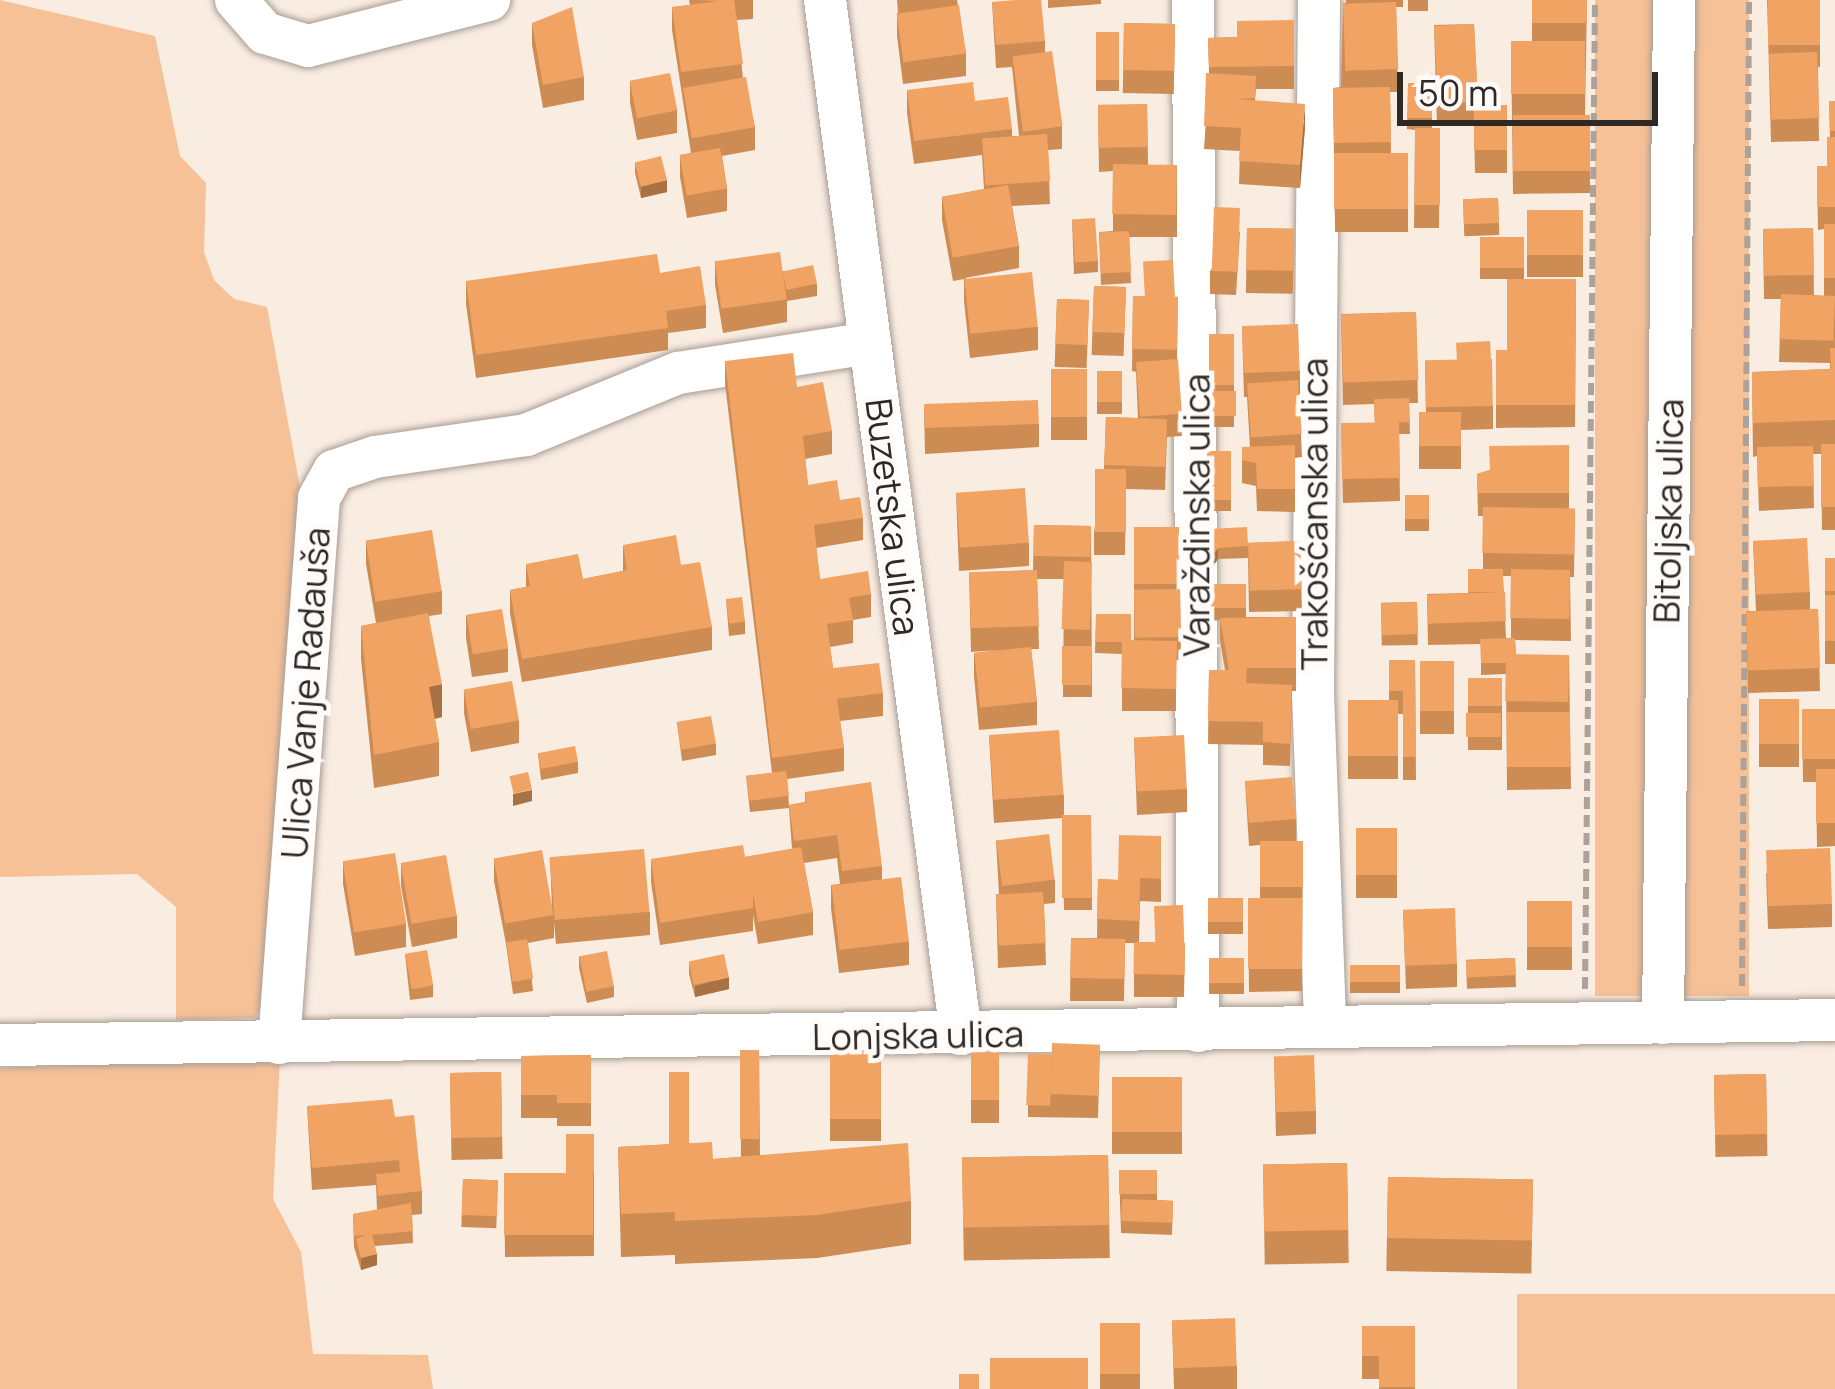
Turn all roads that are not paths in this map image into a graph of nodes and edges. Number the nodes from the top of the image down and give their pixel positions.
1 (236, 0) edge
2 (488, 0) edge
3 (825, 0) edge
4 (1193, 0) edge
5 (1319, 0) edge
6 (1674, 0) edge
7 (870, 344) junction
8 (1835, 1020) edge
9 (1663, 1023) junction
10 (1325, 1028) junction
11 (1198, 1031) junction
12 (961, 1034) junction
13 (279, 1043) junction
14 (0, 1045) edge

1 - 2 street
3 - 7 street, Buzetska ulica
4 - 11 street, Varaždinska ulica
5 - 10 street, Trakošćanska ulica
6 - 9 street, Bitoljska ulica
7 - 12 street, Buzetska ulica
7 - 13 street, Ulica Vanje Radauša
8 - 9 street, Lonjska ulica
9 - 10 street, Lonjska ulica
10 - 11 street, Lonjska ulica
11 - 12 street, Lonjska ulica
12 - 13 street, Lonjska ulica
13 - 14 street, Lonjska ulica

